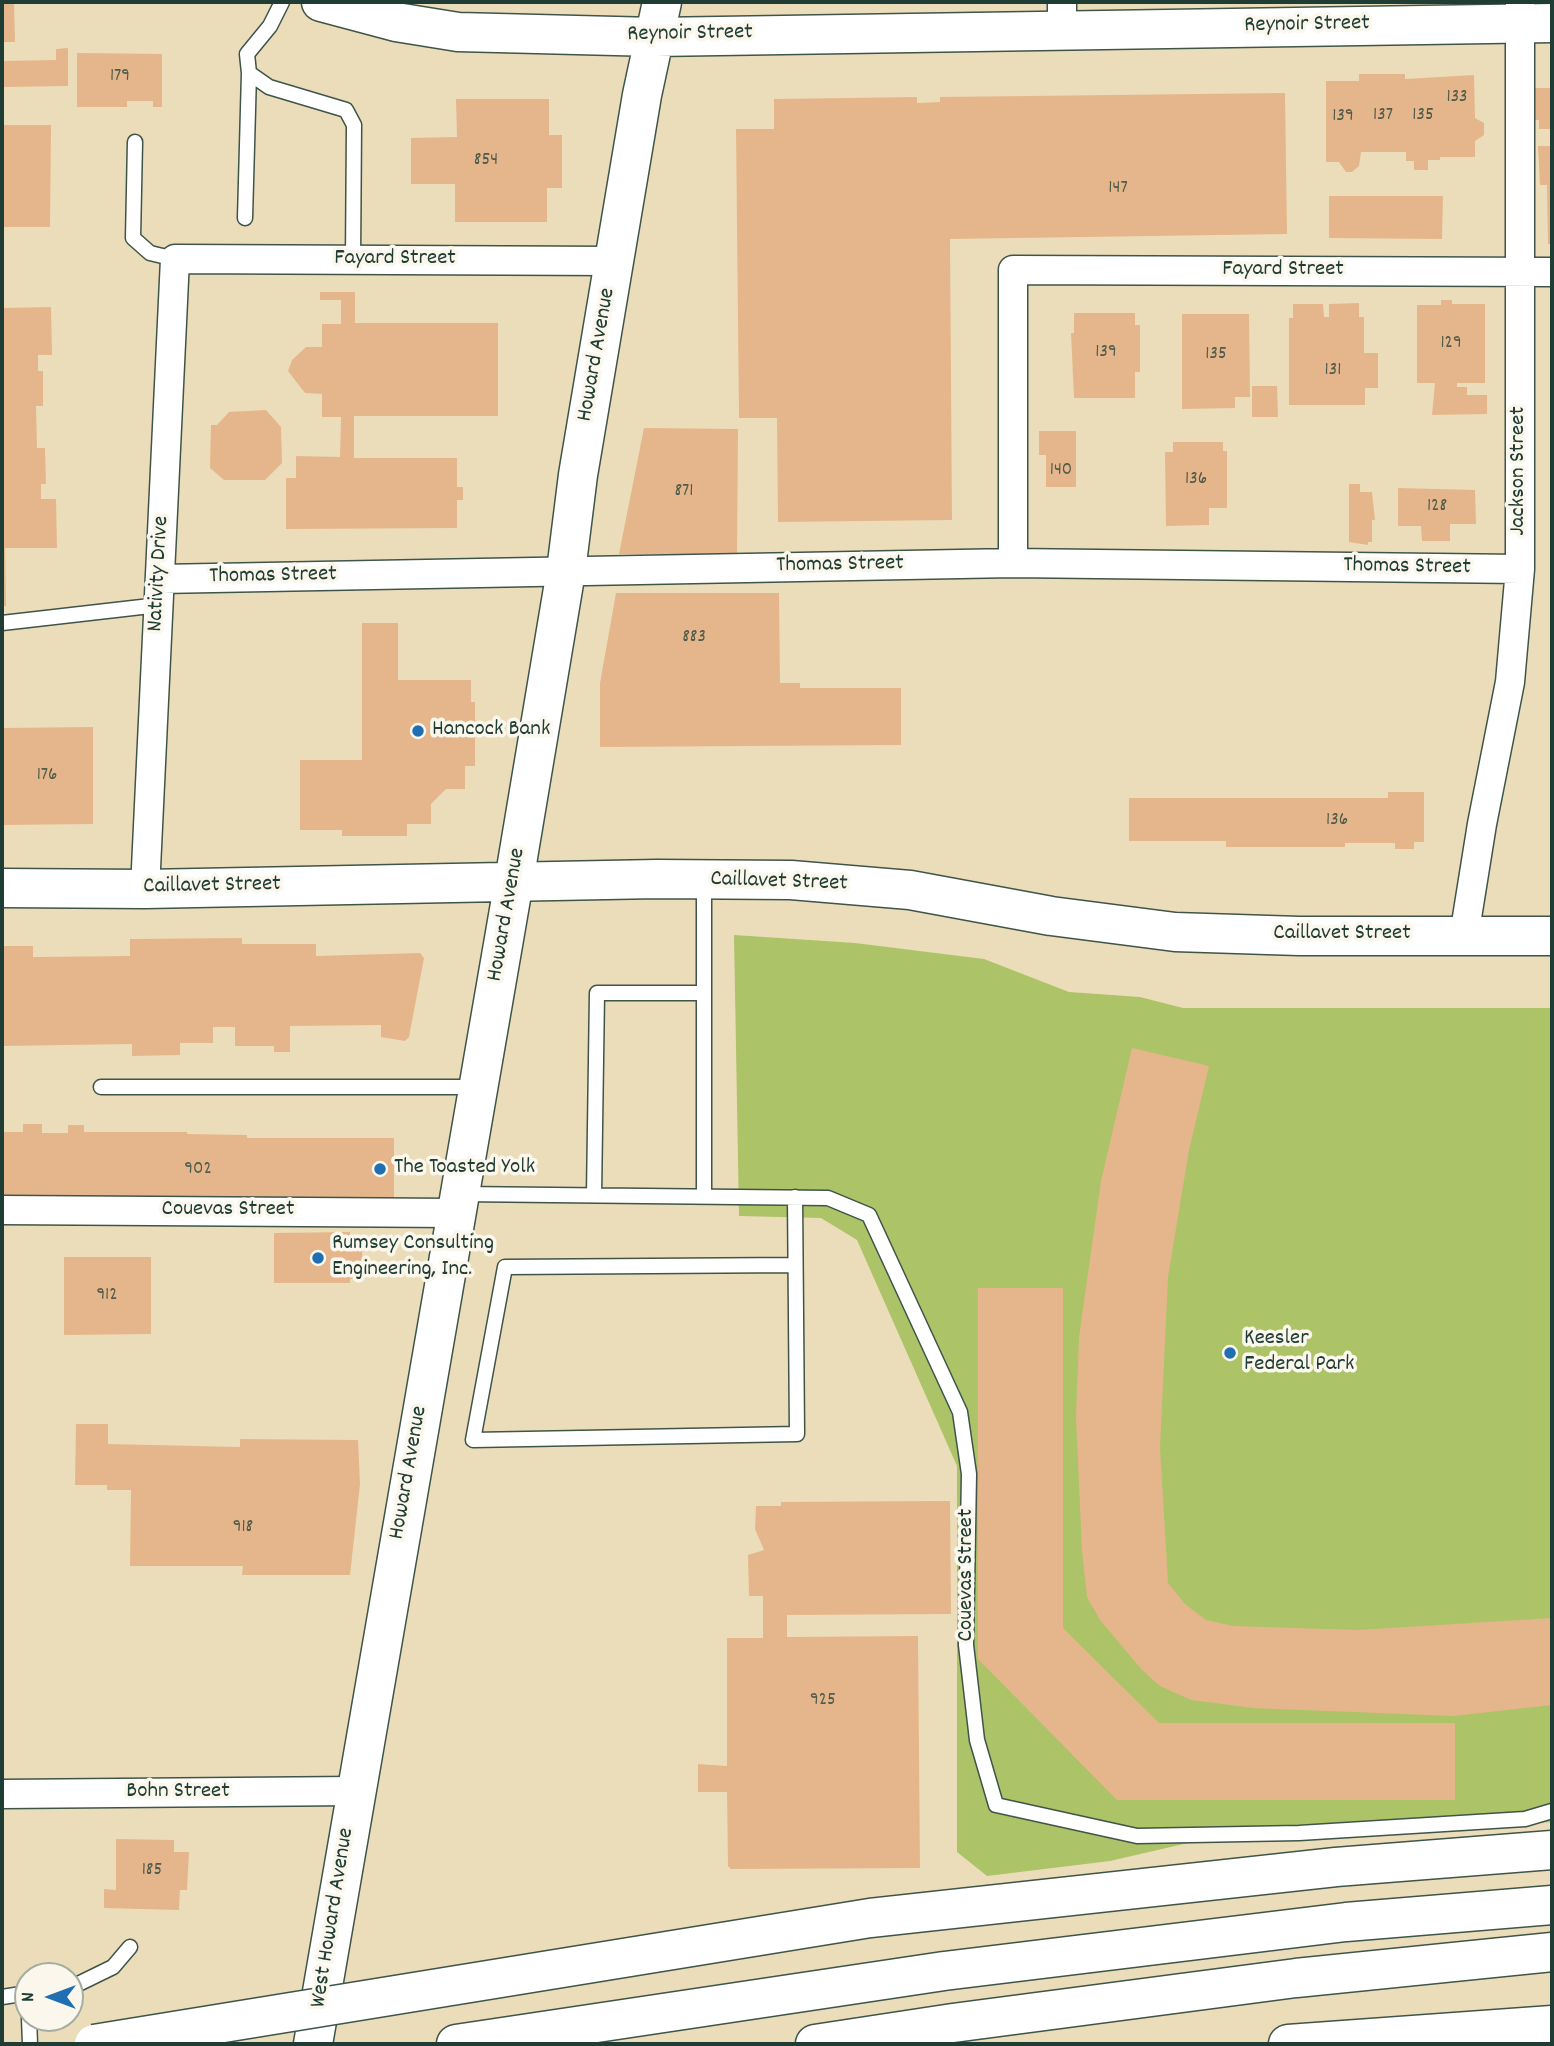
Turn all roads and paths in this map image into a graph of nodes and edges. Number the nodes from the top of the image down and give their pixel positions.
1 (282, 2) edge
2 (321, 2) edge
3 (1062, 16) edge
4 (1530, 16) edge
5 (659, 19) edge
6 (249, 73) junction
7 (135, 142) dead end
8 (245, 218) dead end
9 (175, 259) junction
10 (353, 260) junction
11 (614, 261) junction
12 (1518, 272) junction
13 (1552, 272) edge
14 (1013, 563) junction
15 (1520, 569) junction
16 (566, 571) junction
17 (159, 592) junction
18 (2, 623) edge
19 (704, 880) junction
20 (514, 881) junction
21 (2, 888) edge
22 (145, 889) junction
23 (1464, 936) junction
24 (1552, 936) edge
25 (704, 993) junction
26 (101, 1087) dead end
27 (478, 1087) junction
28 (594, 1195) junction
29 (704, 1196) junction
30 (796, 1197) junction
31 (456, 1204) junction
32 (2, 1210) edge
33 (796, 1265) junction
34 (355, 1791) junction
35 (2, 1794) edge
36 (1552, 1811) edge
37 (1552, 1850) edge
38 (1552, 1905) edge
39 (130, 1947) dead end
40 (1552, 1952) edge
41 (84, 1981) edge
42 (1552, 2025) edge
43 (94, 2044) edge
44 (313, 2044) edge
45 (456, 2044) edge
46 (815, 2044) edge
47 (1288, 2044) edge

1 - 6 lane
2 - 5 main road, Reynoir Street
3 - 4 main road, Reynoir Street
3 - 5 main road, Reynoir Street
4 - 12 street, Jackson Street
5 - 11 main road, Howard Avenue
6 - 8 lane
6 - 10 lane
7 - 9 lane
9 - 10 street, Fayard Street
9 - 17 street, Nativity Drive
10 - 11 street, Fayard Street
11 - 16 main road, Howard Avenue
12 - 13 street, Fayard Street
12 - 14 street, Fayard Street
12 - 15 street, Jackson Street
14 - 15 street, Thomas Street
14 - 16 street, Thomas Street
15 - 23 street, Jackson Street
16 - 17 street, Thomas Street
16 - 20 main road, Howard Avenue
17 - 18 lane
17 - 22 street, Nativity Drive
19 - 20 main road, Caillavet Street
19 - 23 main road, Caillavet Street
19 - 25 lane
20 - 22 main road, Caillavet Street
20 - 27 main road, Howard Avenue
21 - 22 main road, Caillavet Street
23 - 24 main road, Caillavet Street
25 - 28 lane
25 - 29 lane
26 - 27 lane
27 - 31 main road, Howard Avenue
28 - 29 lane, Couevas Street
28 - 31 lane, Couevas Street
29 - 30 lane, Couevas Street
30 - 33 lane
30 - 36 lane, Couevas Street
31 - 32 street, Couevas Street
31 - 34 main road, Howard Avenue
33 - 33 lane
34 - 35 street, Bohn Street
34 - 44 main road, West Howard Avenue
37 - 43 main road, bridge
38 - 45 main road
39 - 41 lane
40 - 46 main road
42 - 47 main road

